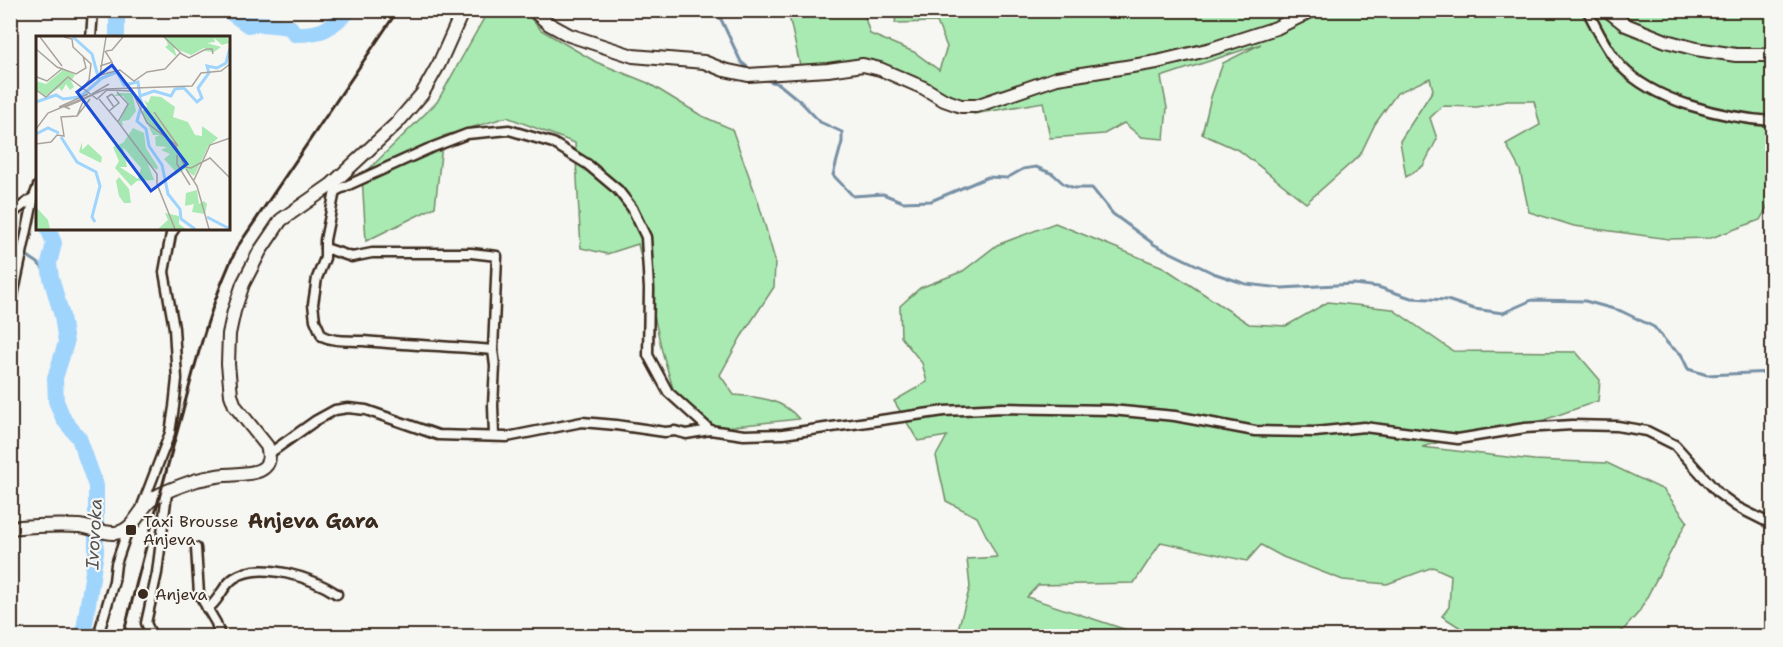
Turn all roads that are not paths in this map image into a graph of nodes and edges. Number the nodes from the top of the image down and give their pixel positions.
1 (93, 10) edge
2 (463, 10) edge
3 (533, 10) edge
4 (1313, 10) edge
5 (1587, 10) edge
6 (1607, 10) edge
7 (91, 36) edge
8 (1773, 55) edge
9 (1773, 121) edge
10 (333, 188) junction
11 (36, 192) edge
12 (34, 197) junction
13 (10, 215) edge
14 (174, 230) edge
15 (325, 248) junction
16 (10, 310) edge
17 (493, 350) junction
18 (710, 430) junction
19 (494, 436) junction
20 (270, 453) junction
21 (167, 493) junction
22 (139, 514) junction
23 (1773, 523) edge
24 (10, 528) edge
25 (128, 529) junction
26 (196, 548) dead end
27 (337, 594) dead end
28 (207, 609) junction
29 (146, 623) junction
30 (98, 636) edge
31 (141, 636) edge
32 (152, 636) edge
33 (220, 636) edge

1 - 7 street
2 - 10 street
3 - 4 street
5 - 9 street
6 - 8 street
10 - 15 street
10 - 18 street
10 - 20 street
11 - 12 street
12 - 13 street
12 - 16 street
14 - 22 street
15 - 17 street
15 - 17 street
17 - 19 street
18 - 19 street
18 - 23 street
19 - 20 street
20 - 21 street
21 - 22 street
21 - 29 street
22 - 25 street
24 - 25 street
25 - 30 street
26 - 28 street
27 - 28 street
28 - 33 street
29 - 31 street
29 - 32 street

